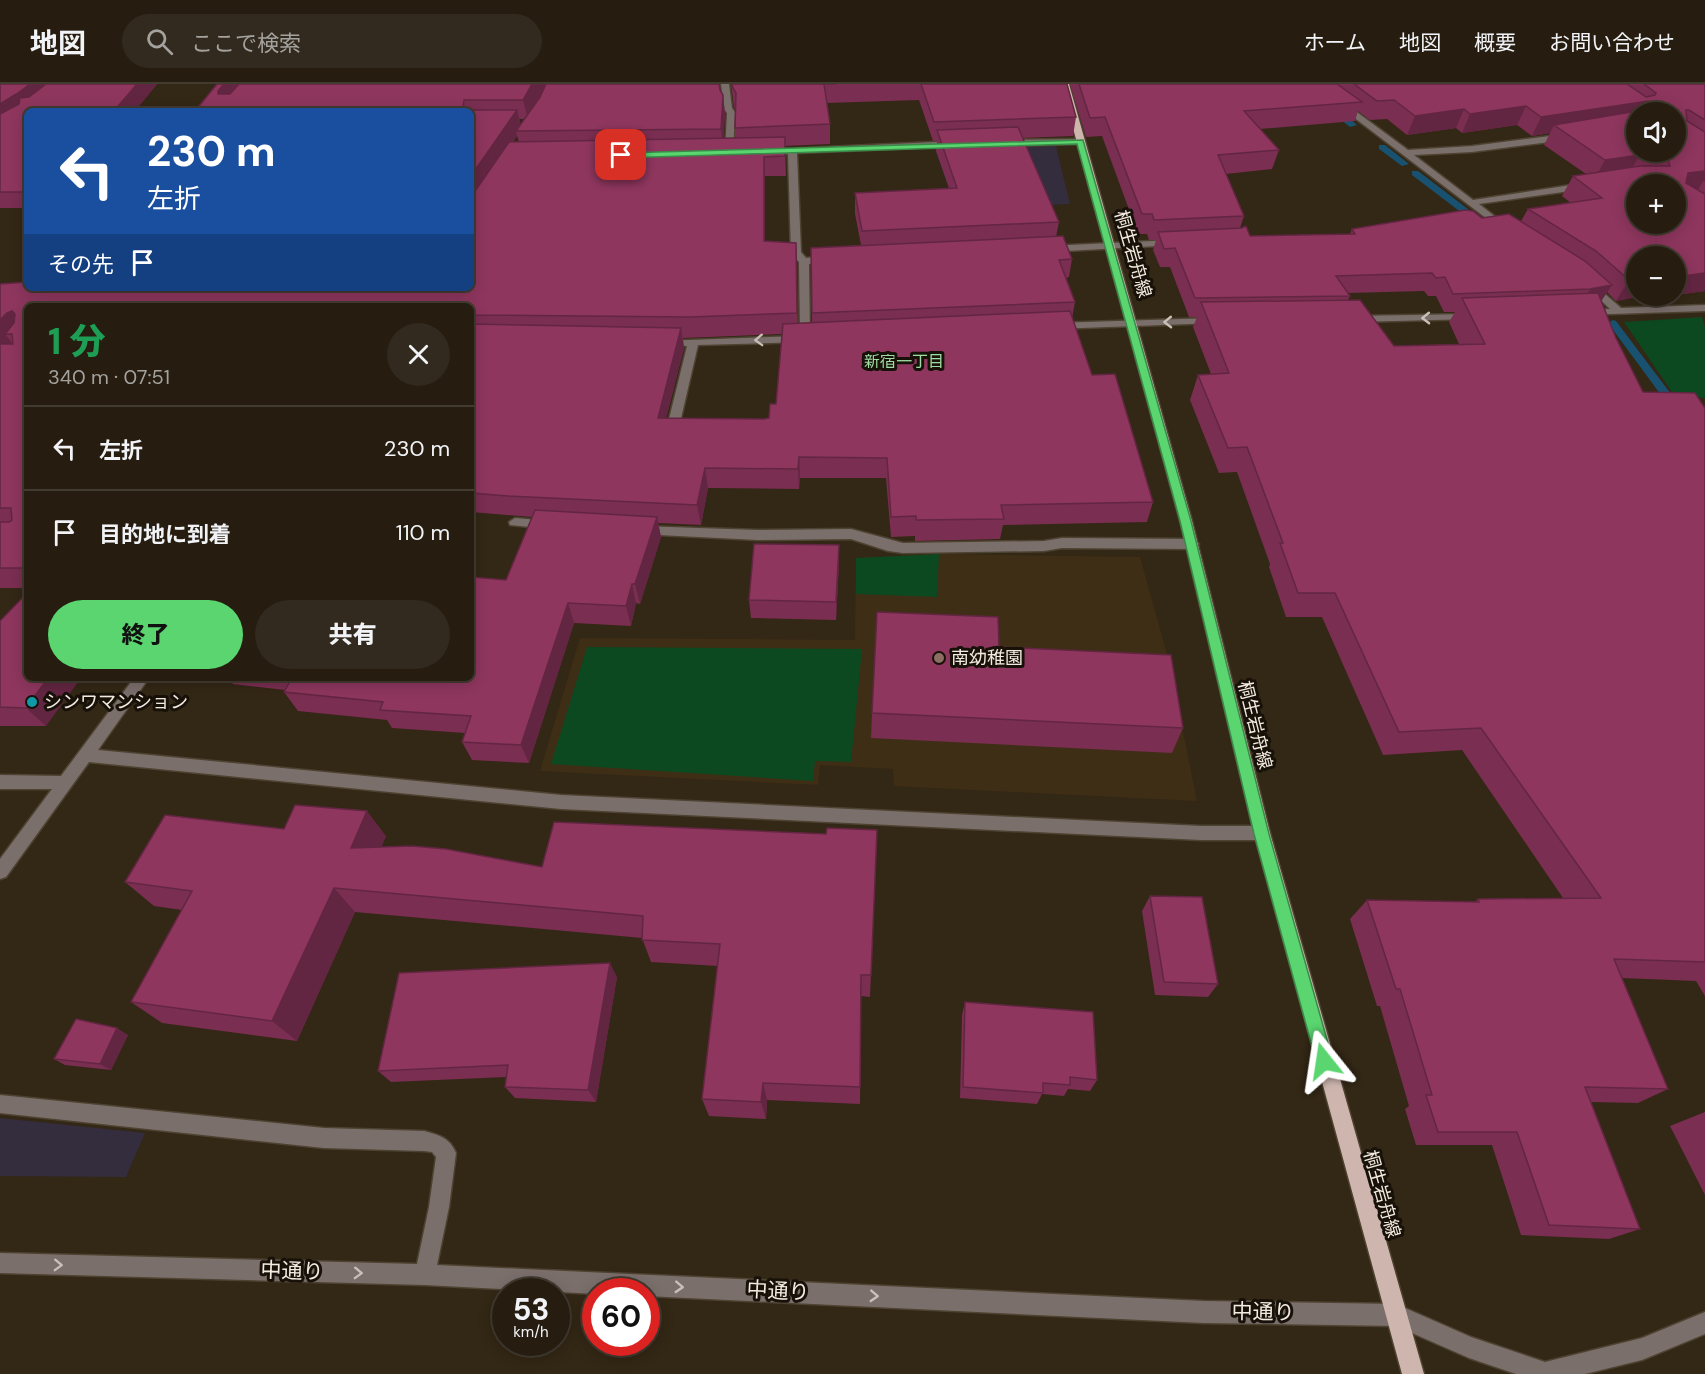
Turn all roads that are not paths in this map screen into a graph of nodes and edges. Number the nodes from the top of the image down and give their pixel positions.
1 (725, 84) edge
2 (1065, 84) edge
3 (1314, 84) edge
4 (1574, 135) edge
5 (1080, 141) junction
6 (994, 143) edge
7 (972, 144) edge
8 (792, 151) junction
9 (750, 152) edge
10 (717, 153) edge
11 (729, 153) junction
12 (740, 153) edge
13 (1408, 153) junction
14 (1594, 185) edge
15 (1470, 203) junction
16 (1515, 235) edge
17 (1180, 243) edge
18 (1110, 246) junction
19 (1039, 249) edge
20 (835, 259) edge
21 (804, 261) junction
22 (1580, 275) edge
23 (1705, 308) edge
24 (1619, 312) junction
25 (1570, 314) edge
26 (1480, 316) edge
27 (1339, 319) edge
28 (1223, 321) edge
29 (1132, 323) junction
30 (1041, 327) edge
31 (658, 343) edge
32 (693, 343) junction
33 (673, 427) edge
34 (515, 522) edge
35 (561, 525) edge
36 (629, 530) edge
37 (1192, 544) junction
38 (140, 681) edge
39 (86, 755) junction
40 (0, 782) edge
41 (66, 783) junction
42 (1262, 834) junction
43 (0, 873) edge
44 (0, 1104) edge
45 (0, 1263) edge
46 (425, 1275) junction
47 (1396, 1315) junction
48 (1705, 1323) edge
49 (1543, 1373) edge
50 (1413, 1374) edge

1 - 11 street
2 - 5 main road, 桐生岩舟線
3 - 13 street
4 - 13 street
5 - 6 street
5 - 18 main road, 桐生岩舟線
7 - 8 street
8 - 9 street
8 - 21 street
10 - 11 street
11 - 12 street
13 - 15 street
14 - 15 street
15 - 16 street
17 - 18 street
18 - 19 street
18 - 29 main road, 桐生岩舟線
20 - 21 street
21 -> 32 street
22 - 24 street
23 - 24 street
24 - 25 street
26 -> 27 street
28 -> 29 street
29 - 30 street
29 - 37 main road, 桐生岩舟線
31 - 32 street
32 - 33 street
34 - 35 street
36 - 37 street
37 - 42 main road, 桐生岩舟線
38 - 39 street
39 - 41 street
39 - 42 street
40 - 41 street
41 - 43 street
42 - 47 main road, 桐生岩舟線
44 - 46 street
45 -> 46 street, 中通り
46 -> 47 street, 中通り
47 - 49 street, 中通り
47 - 50 main road, 桐生岩舟線
48 - 49 street, 中通り

